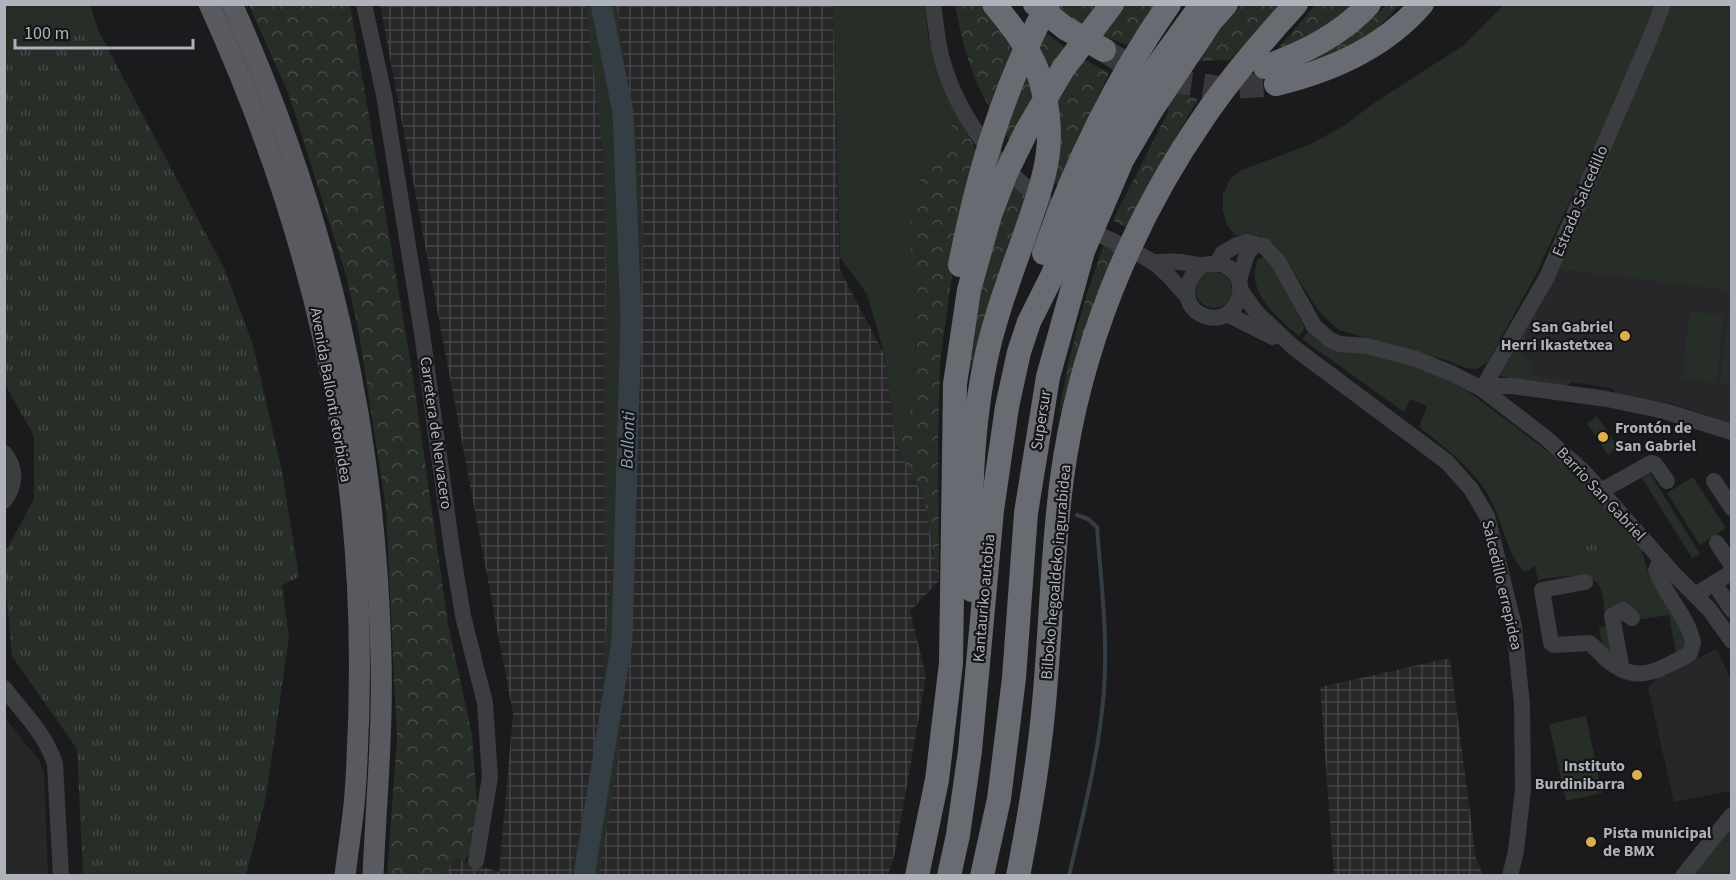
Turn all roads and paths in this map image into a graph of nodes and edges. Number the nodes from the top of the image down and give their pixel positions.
1 (209, 4) edge
2 (232, 4) edge
3 (364, 4) edge
4 (933, 4) edge
5 (994, 4) edge
6 (1035, 4) edge
7 (1048, 4) edge
8 (1112, 4) edge
9 (1169, 4) edge
10 (1202, 4) edge
11 (1226, 4) edge
12 (1296, 4) edge
13 (1369, 4) edge
14 (1422, 4) edge
15 (1663, 4) edge
16 (1104, 50) tunnel mouth
17 (1255, 244) junction
18 (1153, 262) junction
19 (1210, 264) junction
20 (1240, 286) junction
21 (1187, 296) junction
22 (1227, 314) junction
23 (1029, 322) junction
24 (1293, 347) junction
25 (955, 384) junction
26 (1482, 389) junction
27 (1731, 432) edge
28 (4, 453) edge
29 (1667, 481) dead end
30 (1714, 481) dead end
31 (1601, 491) junction
32 (4, 501) edge
33 (1731, 508) edge
34 (1717, 543) dead end
35 (1660, 559) junction
36 (1731, 566) edge
37 (1731, 572) edge
38 (1585, 582) dead end
39 (1714, 583) junction
40 (1695, 595) junction
41 (1731, 610) edge
42 (1632, 618) dead end
43 (1731, 640) edge
44 (1622, 670) junction
45 (977, 686) junction
46 (4, 688) edge
47 (1731, 815) edge
48 (476, 861) dead end
49 (62, 876) edge
50 (345, 876) edge
51 (373, 876) edge
52 (917, 876) edge
53 (949, 876) edge
54 (982, 876) edge
55 (1018, 876) edge
56 (1510, 876) edge
57 (1683, 876) edge

1 - 50 main road, Avenida Ballonti etorbidea
2 - 51 main road, Avenida Ballonti etorbidea
3 - 48 street, Carretera de Nervacero
4 - 18 street
5 - 45 highway
6 - 16 highway
7 - 25 highway
8 - 25 highway
9 - 23 highway
10 - 23 highway
11 - 54 highway, Supersur
12 - 55 highway, Bilboko hegoaldeko ingurabidea
13 - 14 highway
15 - 26 street, Estrada Salcedillo
17 - 19 street
17 - 20 street
17 - 26 street
18 - 19 street
18 - 21 street
19 - 20 street
19 - 21 street
20 - 22 street
20 - 24 street
21 - 22 street
22 - 24 street
23 - 45 highway, Kantauriko autobia
24 - 56 street, Salcedillo errepidea
25 - 52 highway
26 - 27 street
26 - 31 street, Barrio San Gabriel
28 - 32 street
29 - 31 street
30 - 33 street
31 - 35 street, Barrio San Gabriel
34 - 36 street
35 - 40 street, Barrio San Gabriel
35 - 44 street
37 - 39 street
38 - 44 street
39 - 40 street
39 - 41 street
40 - 43 street, Barrio San Gabriel
42 - 44 street
45 - 53 highway, Kantauriko autobia
46 - 49 street
47 - 57 street

